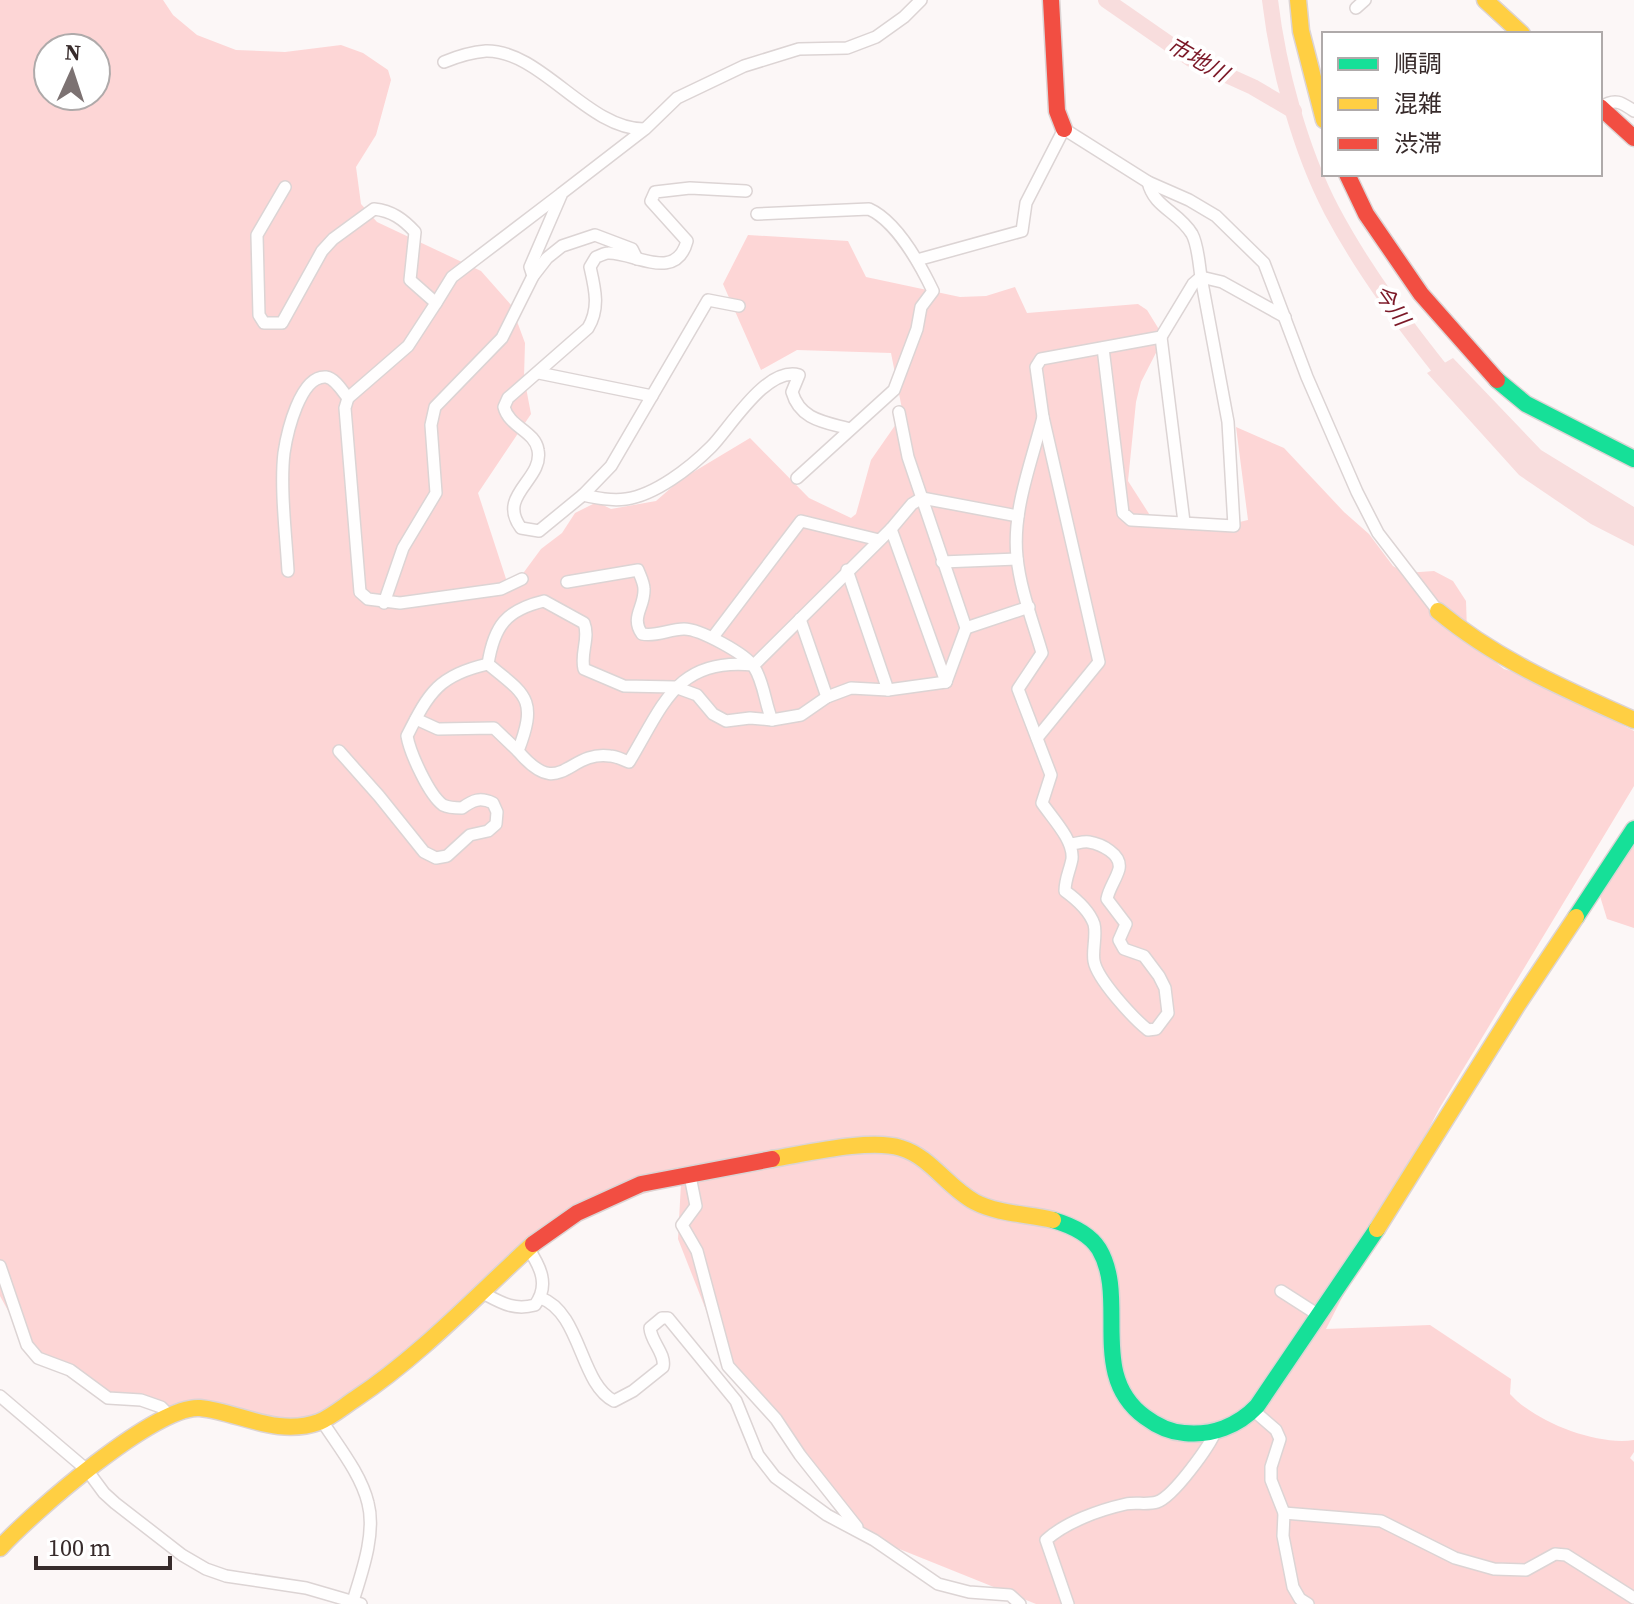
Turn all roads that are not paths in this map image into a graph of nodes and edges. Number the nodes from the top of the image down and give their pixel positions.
1 (921, 0) edge
2 (1051, 0) edge
3 (1298, 0) edge
4 (1485, 0) edge
5 (1520, 32) edge
6 (444, 62) dead end
7 (1602, 106) edge
8 (1602, 109) edge
9 (1634, 111) edge
10 (1322, 112) edge
11 (645, 129) junction
12 (1064, 129) junction
13 (1634, 138) edge
14 (1348, 176) edge
15 (1148, 182) junction
16 (285, 187) dead end
17 (746, 191) dead end
18 (562, 193) junction
19 (757, 214) dead end
20 (637, 259) junction
21 (917, 260) junction
22 (533, 276) junction
23 (1201, 277) junction
24 (436, 303) junction
25 (739, 306) dead end
26 (1285, 317) junction
27 (1161, 337) junction
28 (1103, 348) junction
29 (539, 373) junction
30 (652, 396) junction
31 (348, 398) junction
32 (899, 412) dead end
33 (1043, 417) junction
34 (850, 429) junction
35 (1634, 459) edge
36 (797, 478) dead end
37 (583, 495) junction
38 (922, 498) junction
39 (1018, 516) junction
40 (1184, 522) junction
41 (891, 529) junction
42 (879, 540) junction
43 (1017, 559) junction
44 (942, 562) junction
45 (847, 570) junction
46 (288, 571) dead end
47 (522, 579) dead end
48 (567, 582) dead end
49 (384, 603) junction
50 (1029, 607) junction
51 (1438, 611) joint
52 (800, 619) junction
53 (966, 628) junction
54 (713, 637) junction
55 (488, 664) junction
56 (754, 665) junction
57 (946, 682) junction
58 (675, 687) junction
59 (888, 690) junction
60 (827, 697) junction
61 (416, 719) junction
62 (772, 720) junction
63 (1634, 720) edge
64 (1037, 738) junction
65 (339, 751) dead end
66 (518, 751) junction
67 (1634, 829) edge
68 (1070, 844) junction
69 (690, 1176) junction
70 (528, 1248) junction
71 (0, 1266) edge
72 (1281, 1291) dead end
73 (481, 1292) junction
74 (541, 1298) junction
75 (1320, 1316) junction
76 (0, 1396) edge
77 (1253, 1410) junction
78 (168, 1414) junction
79 (322, 1421) junction
80 (1216, 1430) junction
81 (87, 1470) junction
82 (1284, 1513) junction
83 (862, 1534) junction
84 (0, 1548) edge
85 (1634, 1598) edge
86 (357, 1602) edge
87 (1020, 1604) edge
88 (1068, 1604) edge
89 (1308, 1604) edge

1 - 11 street
2 - 12 street
3 - 10 street
4 - 5 street
6 - 11 street
7 - 9 street
8 - 13 street
11 - 18 street
12 - 15 street
12 - 21 street
14 - 35 street
15 - 23 street
15 - 26 street
16 - 24 street
17 - 20 street
18 - 22 street
18 - 24 street
19 - 21 street
20 - 22 street
20 - 29 street
21 - 34 street
22 - 49 street
23 - 26 street
23 - 27 street
23 - 40 street
24 - 31 street
25 - 30 street
26 - 51 street
27 - 28 street
27 - 40 street
28 - 33 street
28 - 40 street
29 - 30 street
29 - 37 street
30 - 37 street
31 - 46 street
31 - 49 street
32 - 38 street
33 - 39 street
33 - 64 street
34 - 36 street
34 - 37 street
38 - 39 street
38 - 41 street
38 - 44 street
39 - 43 street
41 - 42 street
41 - 57 street
42 - 45 street
42 - 54 street
43 - 44 street
43 - 50 street
44 - 53 street
45 - 52 street
45 - 59 street
47 - 49 street
48 - 54 street
50 - 53 street
50 - 64 street
51 - 63 street
52 - 56 street
52 - 60 street
53 - 57 street
54 - 56 street
55 - 58 street
55 - 61 street
55 - 66 street
56 - 58 street
56 - 62 street
57 - 59 street
58 - 62 street
58 - 66 street
59 - 60 street
60 - 62 street
61 - 65 street
61 - 66 street
64 - 68 street
67 - 75 street
68 - 68 street
69 - 70 street
69 - 80 street
69 - 83 street
70 - 73 street
70 - 74 street
71 - 78 street
72 - 75 street
73 - 74 street
73 - 79 street
74 - 83 street
75 - 77 street
76 - 81 street
77 - 80 street
77 - 82 street
78 - 79 street
78 - 81 street
79 - 86 street
80 - 88 street
81 - 84 street
81 - 86 street
82 - 85 street
82 - 89 street
83 - 87 street

